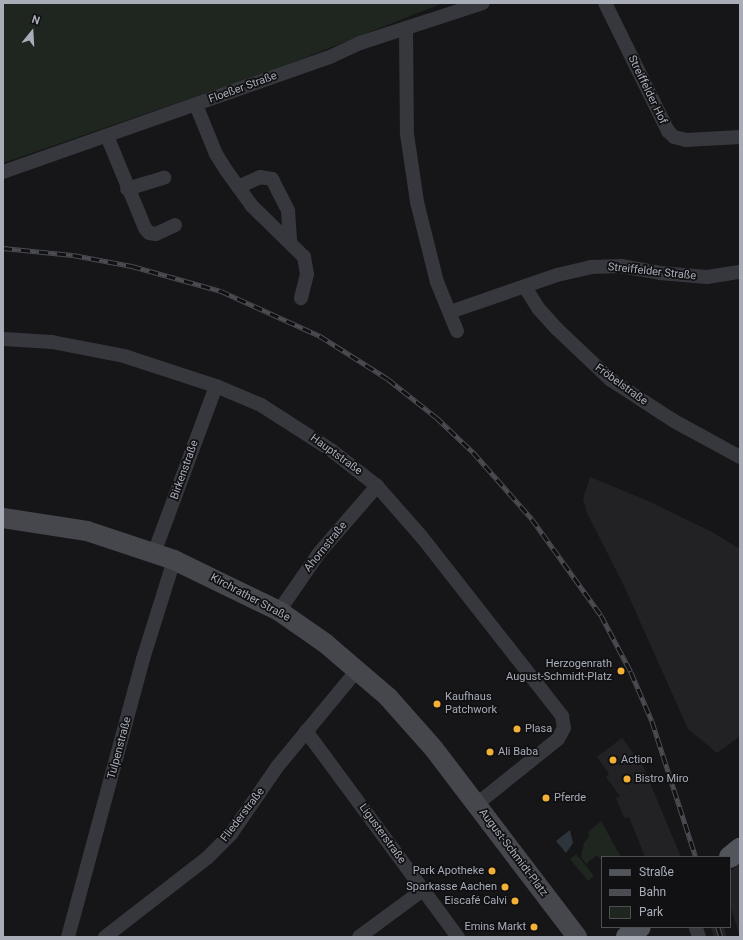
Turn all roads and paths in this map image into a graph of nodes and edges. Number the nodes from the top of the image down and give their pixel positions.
1 (483, 3) edge
2 (605, 3) edge
3 (406, 28) junction
4 (196, 105) junction
5 (107, 136) junction
6 (740, 138) edge
7 (3, 172) edge
8 (164, 178) dead end
9 (238, 186) junction
10 (127, 189) junction
11 (175, 225) dead end
12 (290, 242) junction
13 (740, 272) edge
14 (525, 287) junction
15 (301, 298) dead end
16 (450, 312) junction
17 (457, 331) dead end
18 (3, 339) edge
19 (216, 386) junction
20 (740, 457) edge
21 (378, 486) junction
22 (3, 518) edge
23 (154, 553) junction
24 (174, 560) junction
25 (279, 611) junction
26 (358, 669) junction
27 (564, 728) joint
28 (306, 731) junction
29 (477, 804) junction
30 (740, 849) edge
31 (731, 856) edge
32 (423, 890) junction
33 (639, 928) edge
34 (68, 937) edge
35 (105, 937) edge
36 (359, 937) edge
37 (458, 937) edge
38 (577, 937) edge
39 (627, 937) edge

1 - 3 street, Floeßer Straße
2 - 6 street, Streiffelder Hof
3 - 4 street, Floeßer Straße
3 - 16 street
4 - 5 street, Floeßer Straße
4 - 9 street
5 - 7 street, Floeßer Straße
5 - 10 street
8 - 10 street
9 - 12 street
9 - 12 street
10 - 11 street
12 - 15 street
13 - 14 street, Streiffelder Straße
14 - 16 street, Streiffelder Straße
14 - 20 street, Fröbelstraße
16 - 17 street
18 - 19 street, Hauptstraße
19 - 21 street, Hauptstraße
19 - 23 street, Birkenstraße
21 - 25 street, Ahornstraße
21 - 27 street, Hauptstraße
22 - 23 main road, Kirchrather Straße
23 - 24 main road, Kirchrather Straße
24 - 25 main road, Kirchrather Straße
24 - 34 street, Tulpenstraße
25 - 26 main road, Kirchrather Straße
26 - 28 street, Fliederstraße
26 - 29 main road, Kirchrather Straße
27 - 29 street, August-Schmidt-Platz
28 - 32 street, Ligusterstraße
28 - 35 street, Fliederstraße
29 - 38 main road, August-Schmidt-Platz
30 - 31 main road
32 - 36 street
32 - 37 street, Ligusterstraße
33 - 39 main road

